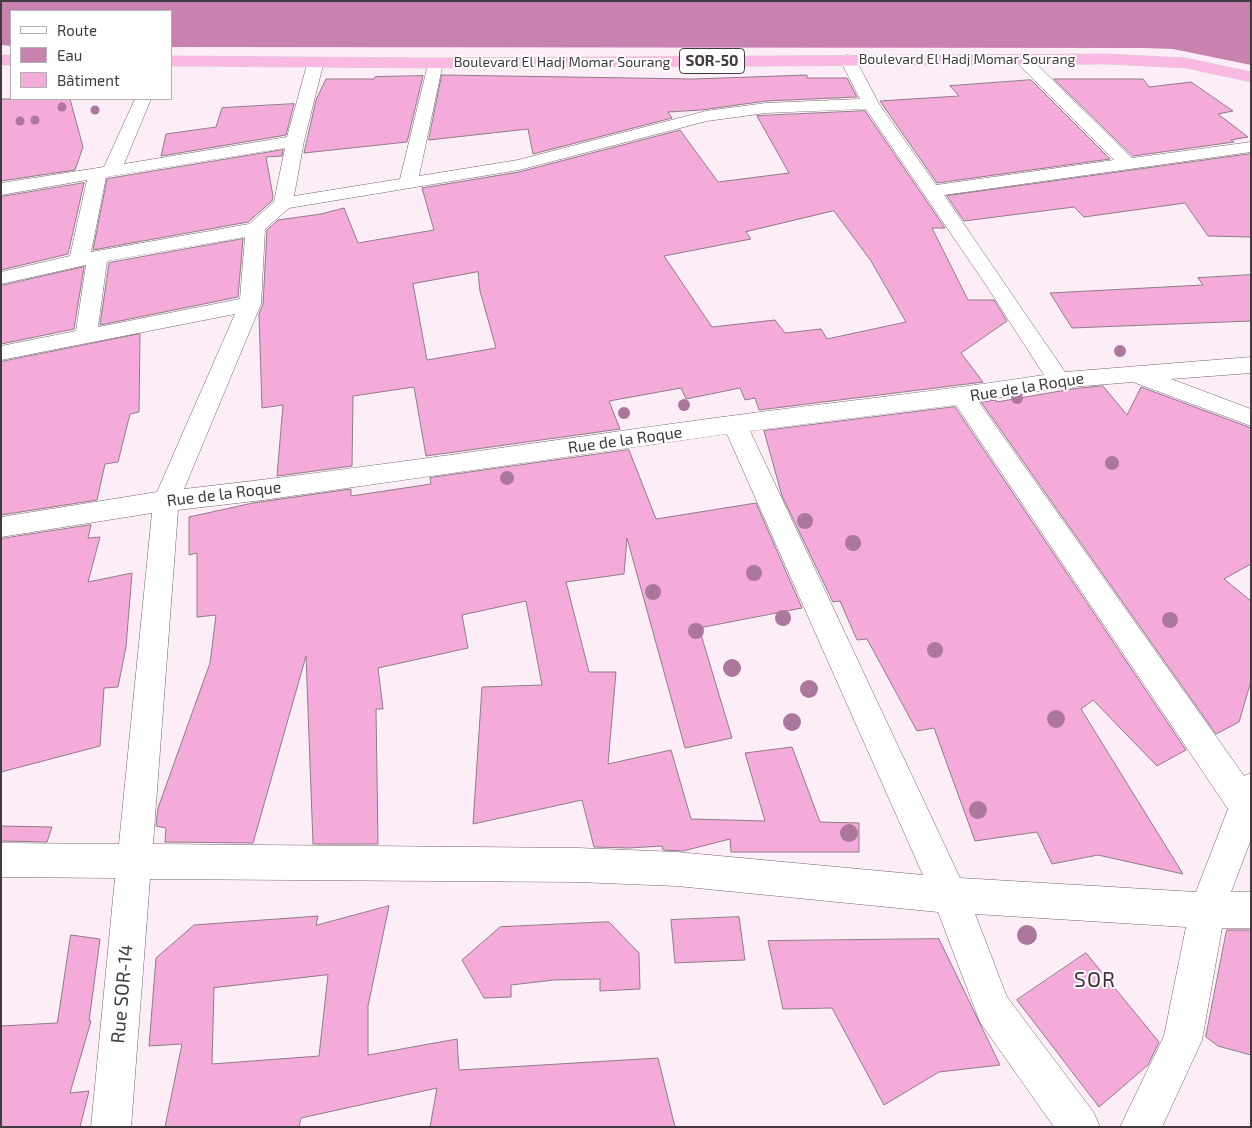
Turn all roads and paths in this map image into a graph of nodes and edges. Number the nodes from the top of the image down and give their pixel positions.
1 (848, 60) junction
2 (1023, 60) junction
3 (172, 61) edge
4 (316, 61) junction
5 (435, 63) junction
6 (1251, 77) edge
7 (141, 100) edge
8 (871, 104) junction
9 (295, 141) junction
10 (1251, 147) edge
11 (1127, 163) junction
12 (105, 172) junction
13 (408, 183) junction
14 (1, 189) edge
15 (931, 191) junction
16 (283, 203) junction
17 (254, 229) junction
18 (88, 259) junction
19 (1, 278) edge
20 (250, 304) junction
21 (86, 337) junction
22 (1, 353) edge
23 (1251, 365) edge
24 (1132, 373) junction
25 (1059, 380) junction
26 (962, 396) junction
27 (1251, 418) edge
28 (735, 424) junction
29 (166, 501) junction
30 (1, 527) edge
31 (1249, 797) edge
32 (1, 860) edge
33 (134, 862) junction
34 (950, 895) junction
35 (1207, 910) junction
36 (1251, 910) edge
37 (110, 1127) edge
38 (1080, 1127) edge
39 (1140, 1127) edge

1 - 2 highway, Boulevard El Hadj Momar Sourang / SOR-50
1 - 5 highway, Boulevard El Hadj Momar Sourang / SOR-50
1 - 8 street
2 - 6 highway, Boulevard El Hadj Momar Sourang / SOR-50
2 - 11 street
3 - 4 highway, Boulevard El Hadj Momar Sourang / SOR-50
4 - 5 highway, Boulevard El Hadj Momar Sourang / SOR-50
4 - 9 street
5 - 13 street
7 - 12 street
8 - 13 street
8 - 15 street
9 - 12 street
9 - 16 street
10 - 11 street
11 - 15 street
12 - 14 street
12 - 18 street
13 - 16 street
15 - 25 street
16 - 17 street
17 - 18 street
17 - 20 street
18 - 19 street
18 - 21 street
20 - 21 street
20 - 29 street, Rue SOR-14
21 - 22 street
23 - 24 street, Rue de la Roque
24 - 25 street, Rue de la Roque
24 - 27 street
25 - 26 street, Rue de la Roque
26 - 28 street, Rue de la Roque
26 - 31 street
28 - 29 street, Rue de la Roque
28 - 34 street
29 - 30 street, Rue de la Roque
29 - 33 street, Rue SOR-14
31 - 35 street
32 - 33 street
33 - 34 street
33 - 37 street, Rue SOR-14
34 - 35 street
34 - 38 street
35 - 36 street
35 - 39 street

